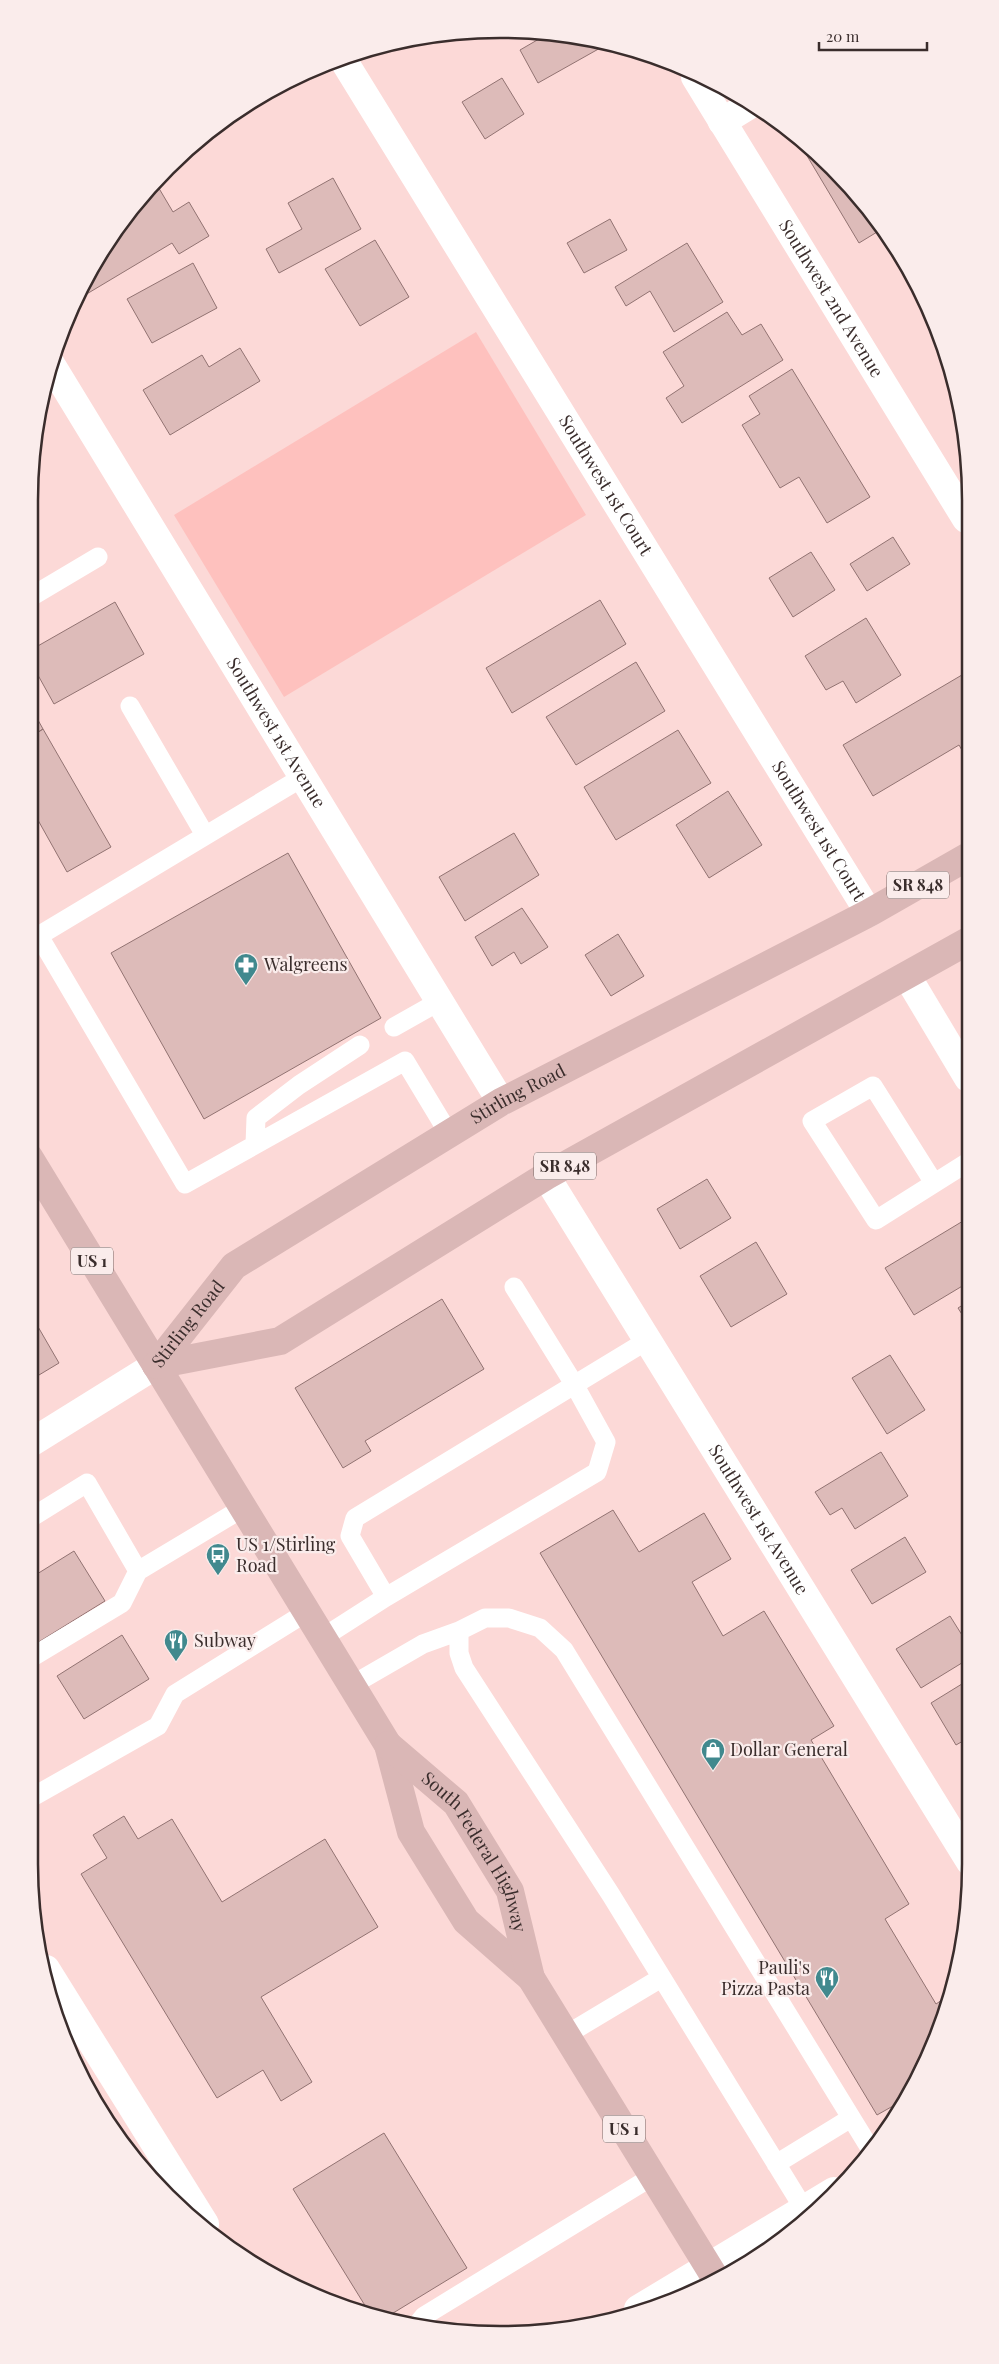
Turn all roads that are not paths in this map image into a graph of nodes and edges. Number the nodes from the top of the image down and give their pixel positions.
1 (346, 64) edge
2 (698, 83) edge
3 (745, 108) edge
4 (722, 122) junction
5 (56, 372) edge
6 (962, 508) edge
7 (98, 557) dead end
8 (38, 593) edge
9 (130, 706) dead end
10 (303, 777) junction
11 (205, 835) junction
12 (962, 860) edge
13 (869, 913) junction
14 (38, 937) edge
15 (38, 945) edge
16 (962, 945) edge
17 (907, 976) junction
18 (440, 1001) junction
19 (394, 1027) dead end
20 (360, 1046) dead end
21 (962, 1068) edge
22 (501, 1102) junction
23 (449, 1134) junction
24 (255, 1144) junction
25 (962, 1166) edge
26 (38, 1172) edge
27 (546, 1176) junction
28 (934, 1183) junction
29 (514, 1287) dead end
30 (648, 1340) junction
31 (156, 1365) junction
32 (574, 1384) junction
33 (38, 1438) edge
34 (243, 1508) junction
35 (38, 1513) edge
36 (138, 1571) junction
37 (386, 1597) junction
38 (307, 1612) junction
39 (459, 1631) junction
40 (322, 1638) junction
41 (38, 1654) edge
42 (352, 1685) junction
43 (388, 1745) junction
44 (38, 1794) edge
45 (962, 1849) edge
46 (532, 1978) junction
47 (662, 1978) junction
48 (55, 1991) edge
49 (566, 2035) junction
50 (74, 2036) edge
51 (851, 2118) junction
52 (867, 2144) edge
53 (776, 2164) junction
54 (653, 2176) junction
55 (812, 2204) edge
56 (804, 2209) junction
57 (199, 2215) edge
58 (712, 2273) edge
59 (664, 2296) edge
60 (421, 2320) edge

1 - 13 street, Southwest 1st Court
2 - 4 street, Southwest 2nd Avenue
3 - 4 street
4 - 6 street, Southwest 2nd Avenue
5 - 10 street, Southwest 1st Avenue
7 - 8 lane
9 - 11 lane
10 - 11 lane
10 - 18 street, Southwest 1st Avenue
11 - 14 lane
12 - 13 main road, Stirling Road / SR 848
13 - 22 main road, Stirling Road / SR 848
15 - 24 lane
16 - 17 main road, Stirling Road / SR 848
17 - 21 street
17 - 27 main road, Stirling Road / SR 848
18 - 19 lane
18 - 22 street, Southwest 1st Avenue
20 - 24 lane
22 - 23 main road, Stirling Road / SR 848
23 - 24 lane
23 - 31 main road, Stirling Road / SR 848
25 - 28 lane
26 - 31 main road, South Federal Highway / US 1
27 - 30 street, Southwest 1st Avenue
27 - 31 main road, Stirling Road / SR 848
28 - 28 lane
29 - 32 lane
30 - 32 lane
30 - 45 street, Southwest 1st Avenue
31 - 33 street
31 - 34 main road, South Federal Highway / US 1
32 - 37 lane
32 - 37 lane
34 - 36 lane
34 - 38 main road, South Federal Highway / US 1
35 - 36 lane
36 - 41 lane
37 - 40 lane
38 - 40 main road, South Federal Highway / US 1
38 - 44 lane
39 - 42 lane
39 - 47 lane
39 - 51 lane
40 - 42 main road, South Federal Highway / US 1
42 - 43 main road, South Federal Highway / US 1
43 - 46 main road, South Federal Highway / US 1
43 - 46 main road, South Federal Highway / US 1
46 - 49 main road, South Federal Highway / US 1
47 - 49 lane
47 - 53 lane
48 - 50 street
49 - 54 main road, South Federal Highway / US 1
50 - 57 street
51 - 52 lane
51 - 53 lane
53 - 56 lane
54 - 58 main road, South Federal Highway / US 1
54 - 60 lane
55 - 56 street
56 - 58 street
58 - 59 street

